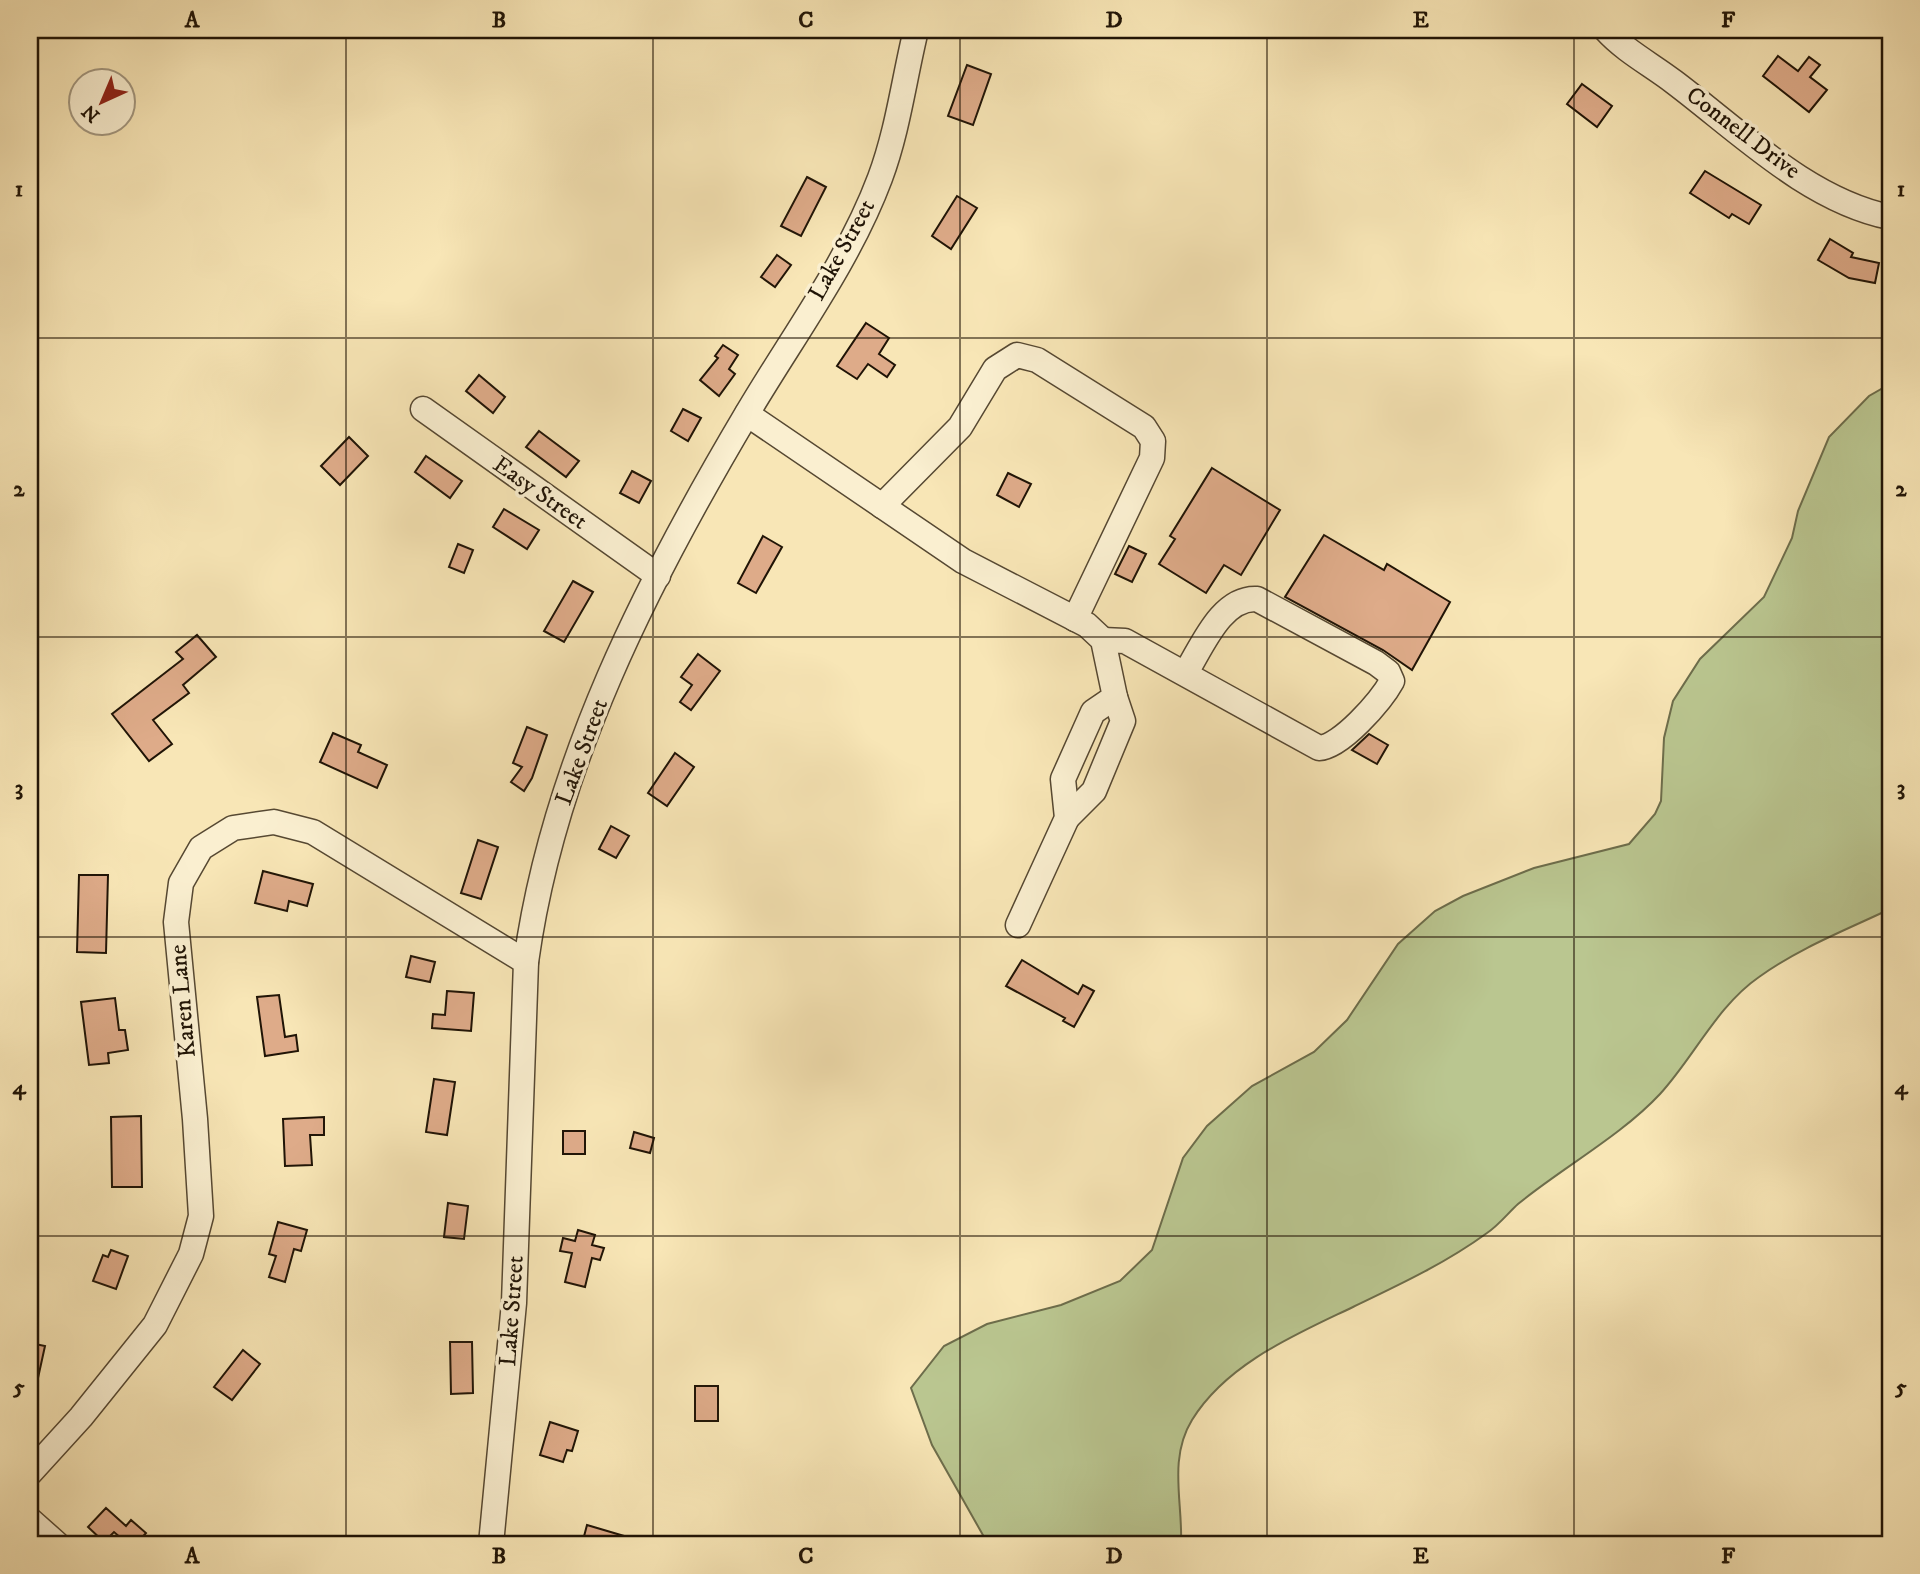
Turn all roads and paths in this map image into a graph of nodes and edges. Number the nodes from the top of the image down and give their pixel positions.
1 (916, 30) edge
2 (1606, 30) edge
3 (1890, 218) edge
4 (423, 410) dead end
5 (747, 414) junction
6 (882, 506) junction
7 (658, 576) junction
8 (1075, 619) junction
9 (1103, 640) junction
10 (1185, 674) junction
11 (1115, 698) junction
12 (1067, 818) junction
13 (1018, 925) dead end
14 (526, 962) junction
15 (30, 1473) edge
16 (30, 1520) edge
17 (57, 1544) edge
18 (491, 1544) edge

1 - 5 street, Lake Street
2 - 3 street, Connell Drive
4 - 7 street, Easy Street
5 - 6 street
5 - 7 street, Lake Street
6 - 8 street
6 - 8 street
7 - 14 street, Lake Street
8 - 9 street
9 - 10 street
9 - 11 street
10 - 10 street
11 - 12 street
11 - 12 street
12 - 13 street
14 - 15 street, Karen Lane
14 - 18 street, Lake Street
16 - 17 street

